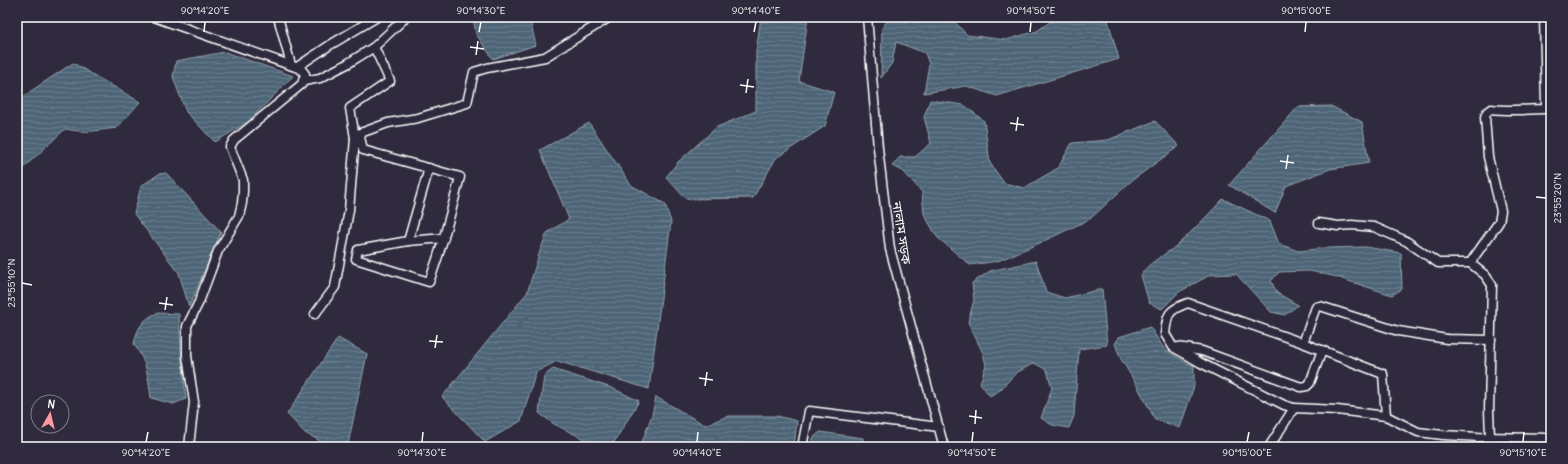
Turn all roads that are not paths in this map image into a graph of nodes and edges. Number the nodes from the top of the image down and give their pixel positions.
1 (154, 17) edge
2 (278, 17) edge
3 (377, 17) edge
4 (406, 17) edge
5 (610, 17) edge
6 (867, 17) edge
7 (1544, 17) edge
8 (374, 47) junction
9 (294, 66) junction
10 (304, 81) junction
11 (355, 136) junction
12 (429, 168) junction
13 (1320, 223) dead end
14 (444, 238) junction
15 (408, 241) junction
16 (1470, 263) junction
17 (315, 314) dead end
18 (1491, 340) junction
19 (1303, 343) junction
20 (1173, 346) junction
21 (1322, 350) junction
22 (1294, 408) junction
23 (1386, 416) junction
24 (939, 427) junction
25 (1490, 437) junction
26 (1551, 438) edge
27 (189, 447) edge
28 (802, 447) edge
29 (944, 447) edge
30 (1270, 447) edge
31 (1488, 447) edge

1 - 9 street
2 - 9 street
3 - 9 street
4 - 8 street
5 - 11 street
6 - 24 street, নালাম সড়ক
7 - 16 street
8 - 10 street
8 - 11 street
9 - 10 street
10 - 27 street
11 - 12 street
11 - 17 street
12 - 14 street
12 - 15 street
13 - 16 street
14 - 15 street
14 - 15 street
16 - 18 street
18 - 19 street
18 - 25 street
19 - 20 street
19 - 21 street
20 - 21 street
20 - 22 street
21 - 23 street
22 - 23 street
22 - 30 street
23 - 25 street
24 - 28 street
24 - 29 street, নালাম সড়ক
25 - 26 street
25 - 31 street

